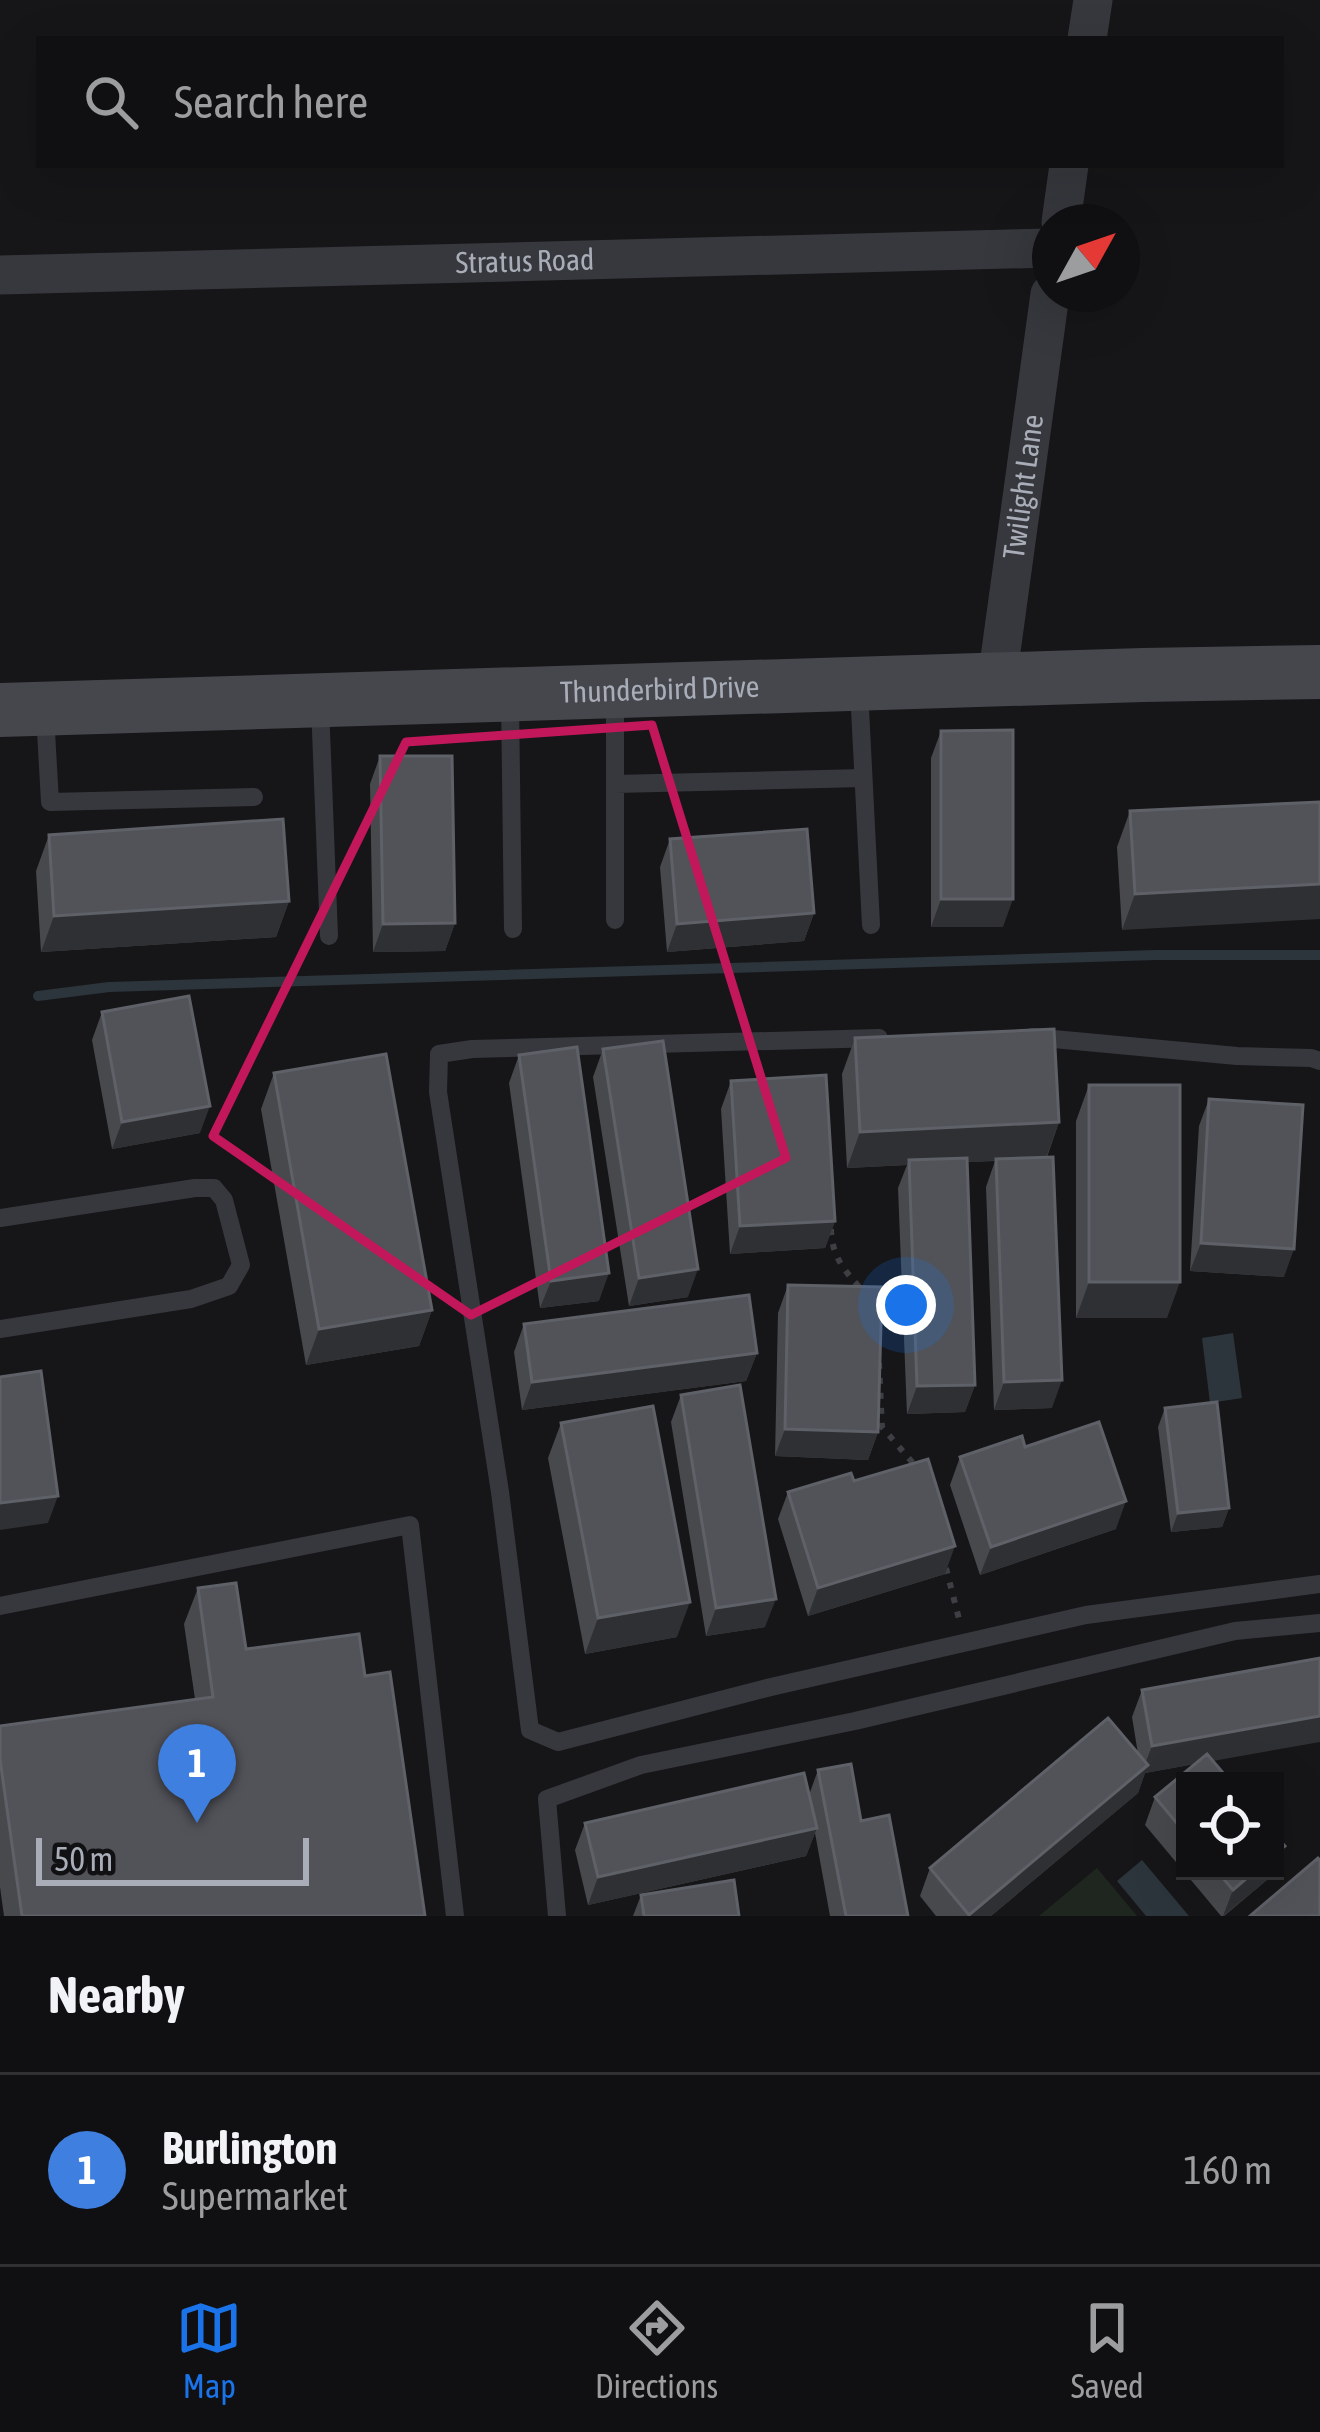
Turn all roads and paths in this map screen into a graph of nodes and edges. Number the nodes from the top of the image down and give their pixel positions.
1 (1093, 0) edge
2 (1088, 36) edge
3 (1069, 168) edge
4 (1063, 204) edge
5 (1032, 248) edge
6 (0, 275) edge
7 (1048, 312) edge
8 (1320, 672) edge
9 (998, 680) junction
10 (858, 685) junction
11 (615, 693) junction
12 (509, 696) junction
13 (320, 700) junction
14 (22, 710) edge
15 (863, 778) junction
16 (615, 784) junction
17 (254, 797) dead end
18 (615, 920) dead end
19 (872, 926) dead end
20 (513, 929) dead end
21 (329, 936) dead end
22 (1015, 1036) edge
23 (896, 1037) edge
24 (1320, 1061) edge
25 (0, 1218) edge
26 (831, 1224) edge
27 (864, 1292) edge
28 (0, 1329) edge
29 (879, 1355) edge
30 (919, 1470) edge
31 (942, 1555) edge
32 (1320, 1584) edge
33 (0, 1606) edge
34 (1320, 1623) edge
35 (964, 1643) junction
36 (455, 1916) edge
37 (557, 1916) edge

1 - 2 street
3 - 4 street
5 - 6 street, Stratus Road
7 - 9 street, Twilight Lane
8 - 9 street, Thunderbird Drive
9 - 10 street, Thunderbird Drive
10 - 11 street, Thunderbird Drive
10 - 15 lane
11 - 12 street, Thunderbird Drive
11 - 16 lane
12 - 13 street, Thunderbird Drive
12 - 20 lane
13 - 14 street, Thunderbird Drive
13 - 21 lane
14 - 17 lane
15 - 16 lane
15 - 19 lane
16 - 18 lane
22 - 24 lane
23 - 35 lane
25 - 28 lane
26 - 27 path
29 - 30 path
31 - 35 path
32 - 35 lane
33 - 36 lane
34 - 37 lane

